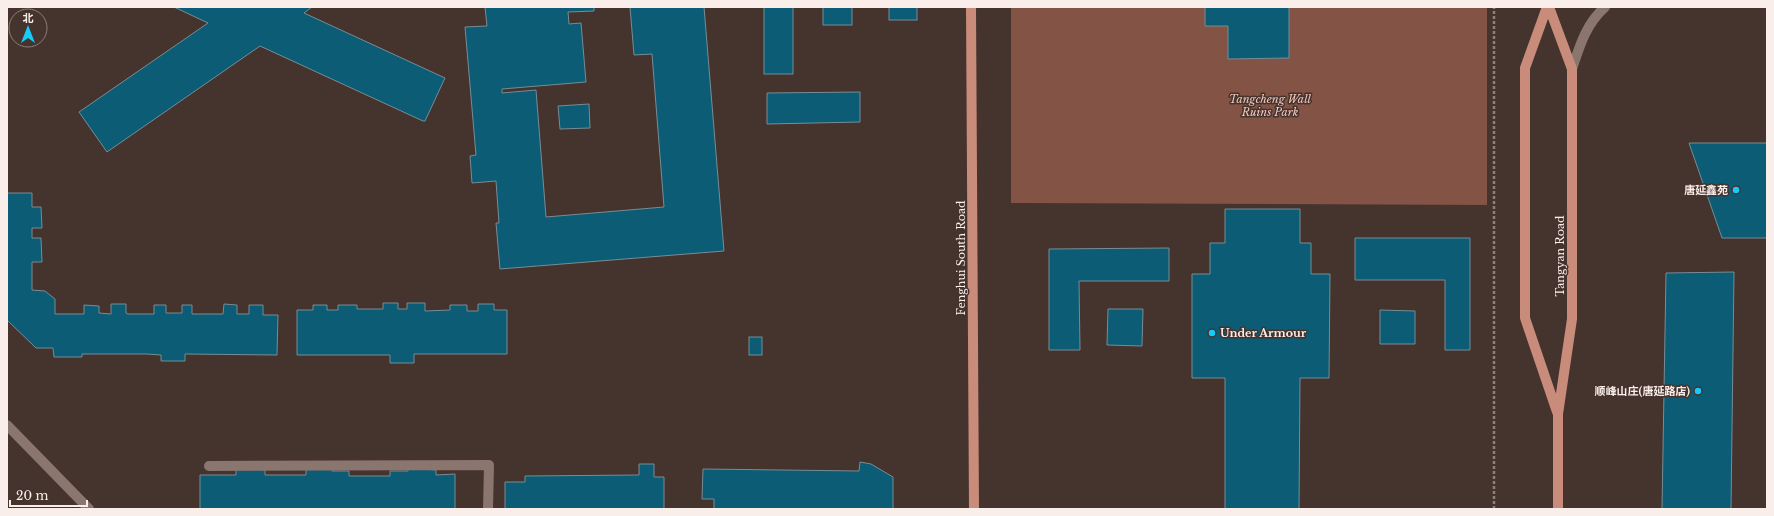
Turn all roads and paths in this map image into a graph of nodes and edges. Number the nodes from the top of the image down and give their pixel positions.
1 (971, 7) edge
2 (1494, 7) edge
3 (1548, 7) edge
4 (1605, 7) edge
5 (1572, 69) junction
6 (1558, 414) junction
7 (7, 425) edge
8 (209, 466) dead end
9 (89, 509) edge
10 (488, 509) edge
11 (974, 509) edge
12 (1494, 509) edge
13 (1558, 509) edge

1 - 11 main road, Fenghui South Road
2 - 12 path
3 - 5 main road, Tangyan Road
3 - 6 main road
4 - 5 street
5 - 6 main road, Tangyan Road
6 - 13 main road, Tangyan Road
7 - 9 street
8 - 10 street

